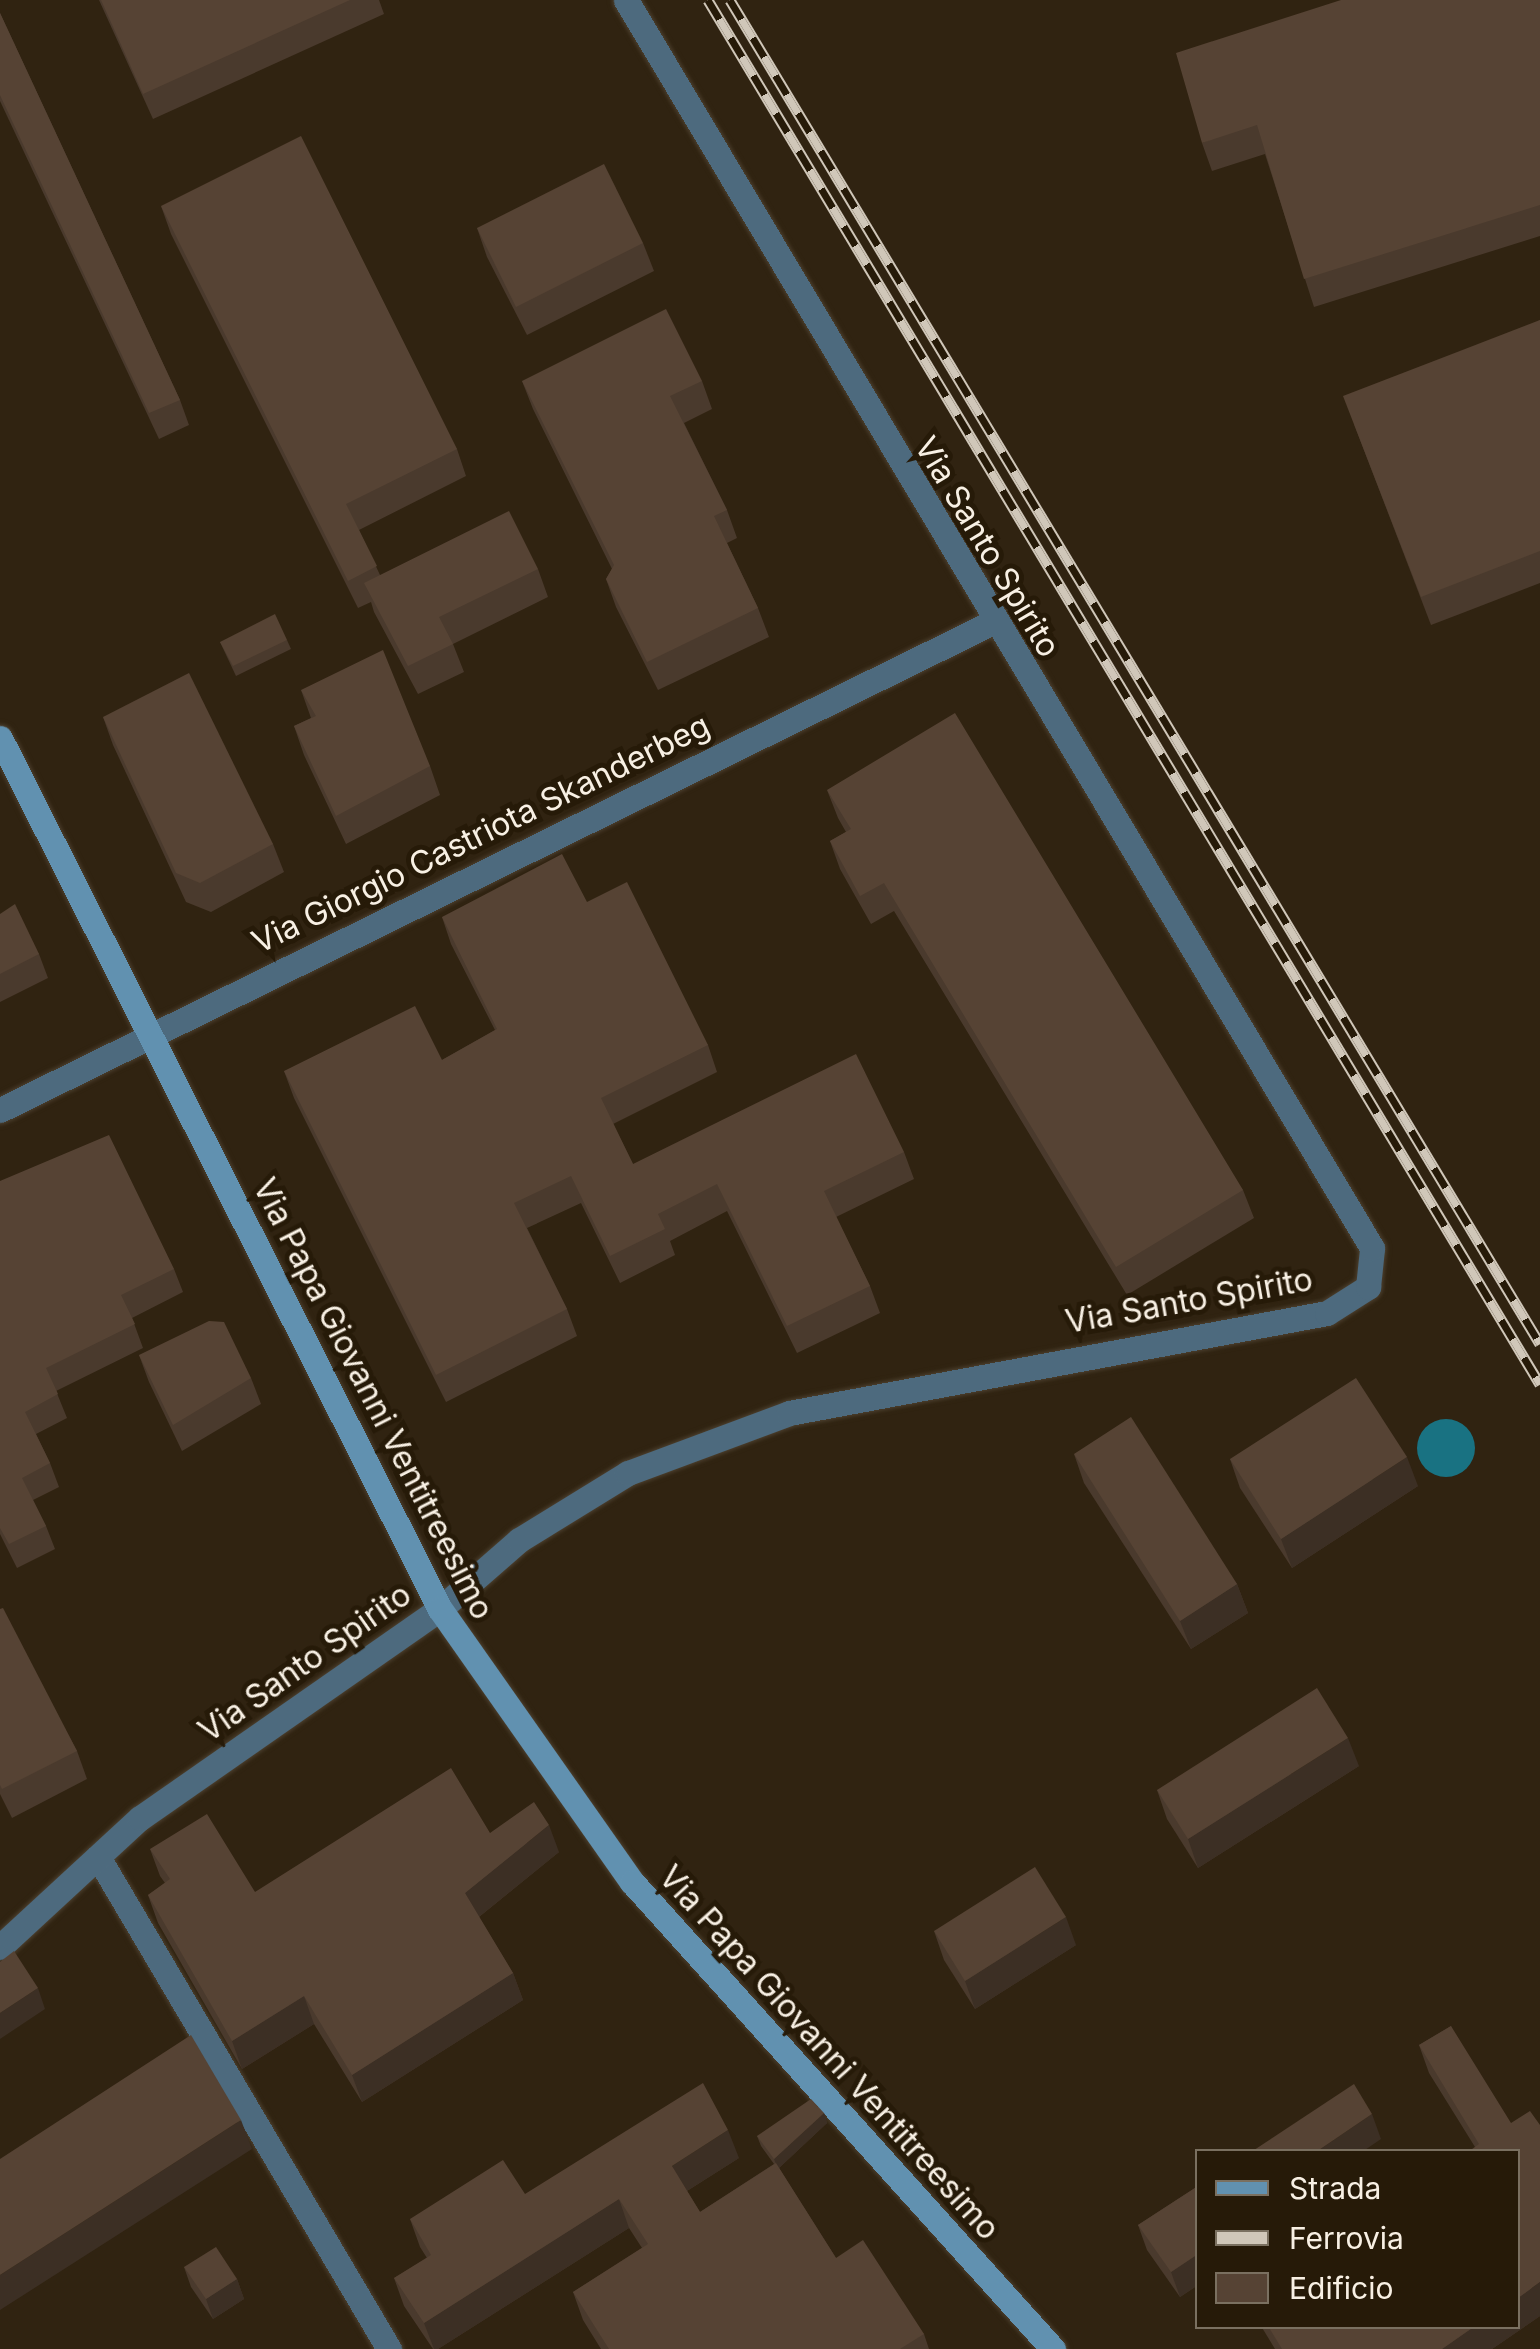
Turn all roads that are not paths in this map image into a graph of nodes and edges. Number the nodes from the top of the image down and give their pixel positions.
1 (626, 0) edge
2 (993, 622) junction
3 (0, 738) edge
4 (148, 1032) junction
5 (0, 1110) edge
6 (440, 1608) junction
7 (98, 1857) junction
8 (0, 1947) edge
9 (389, 2349) edge
10 (1053, 2349) edge

1 - 2 street, Via Santo Spirito
2 - 4 street, Via Giorgio Castriota Skanderbeg
2 - 6 street, Via Santo Spirito
3 - 4 street, Via Papa Giovanni Ventitreesimo
4 - 5 street, Via Giorgio Castriota Skanderbeg
4 - 6 street, Via Papa Giovanni Ventitreesimo
6 - 7 street, Via Santo Spirito
6 - 10 street, Via Papa Giovanni Ventitreesimo
7 - 8 street, Via Santo Spirito
7 - 9 street

